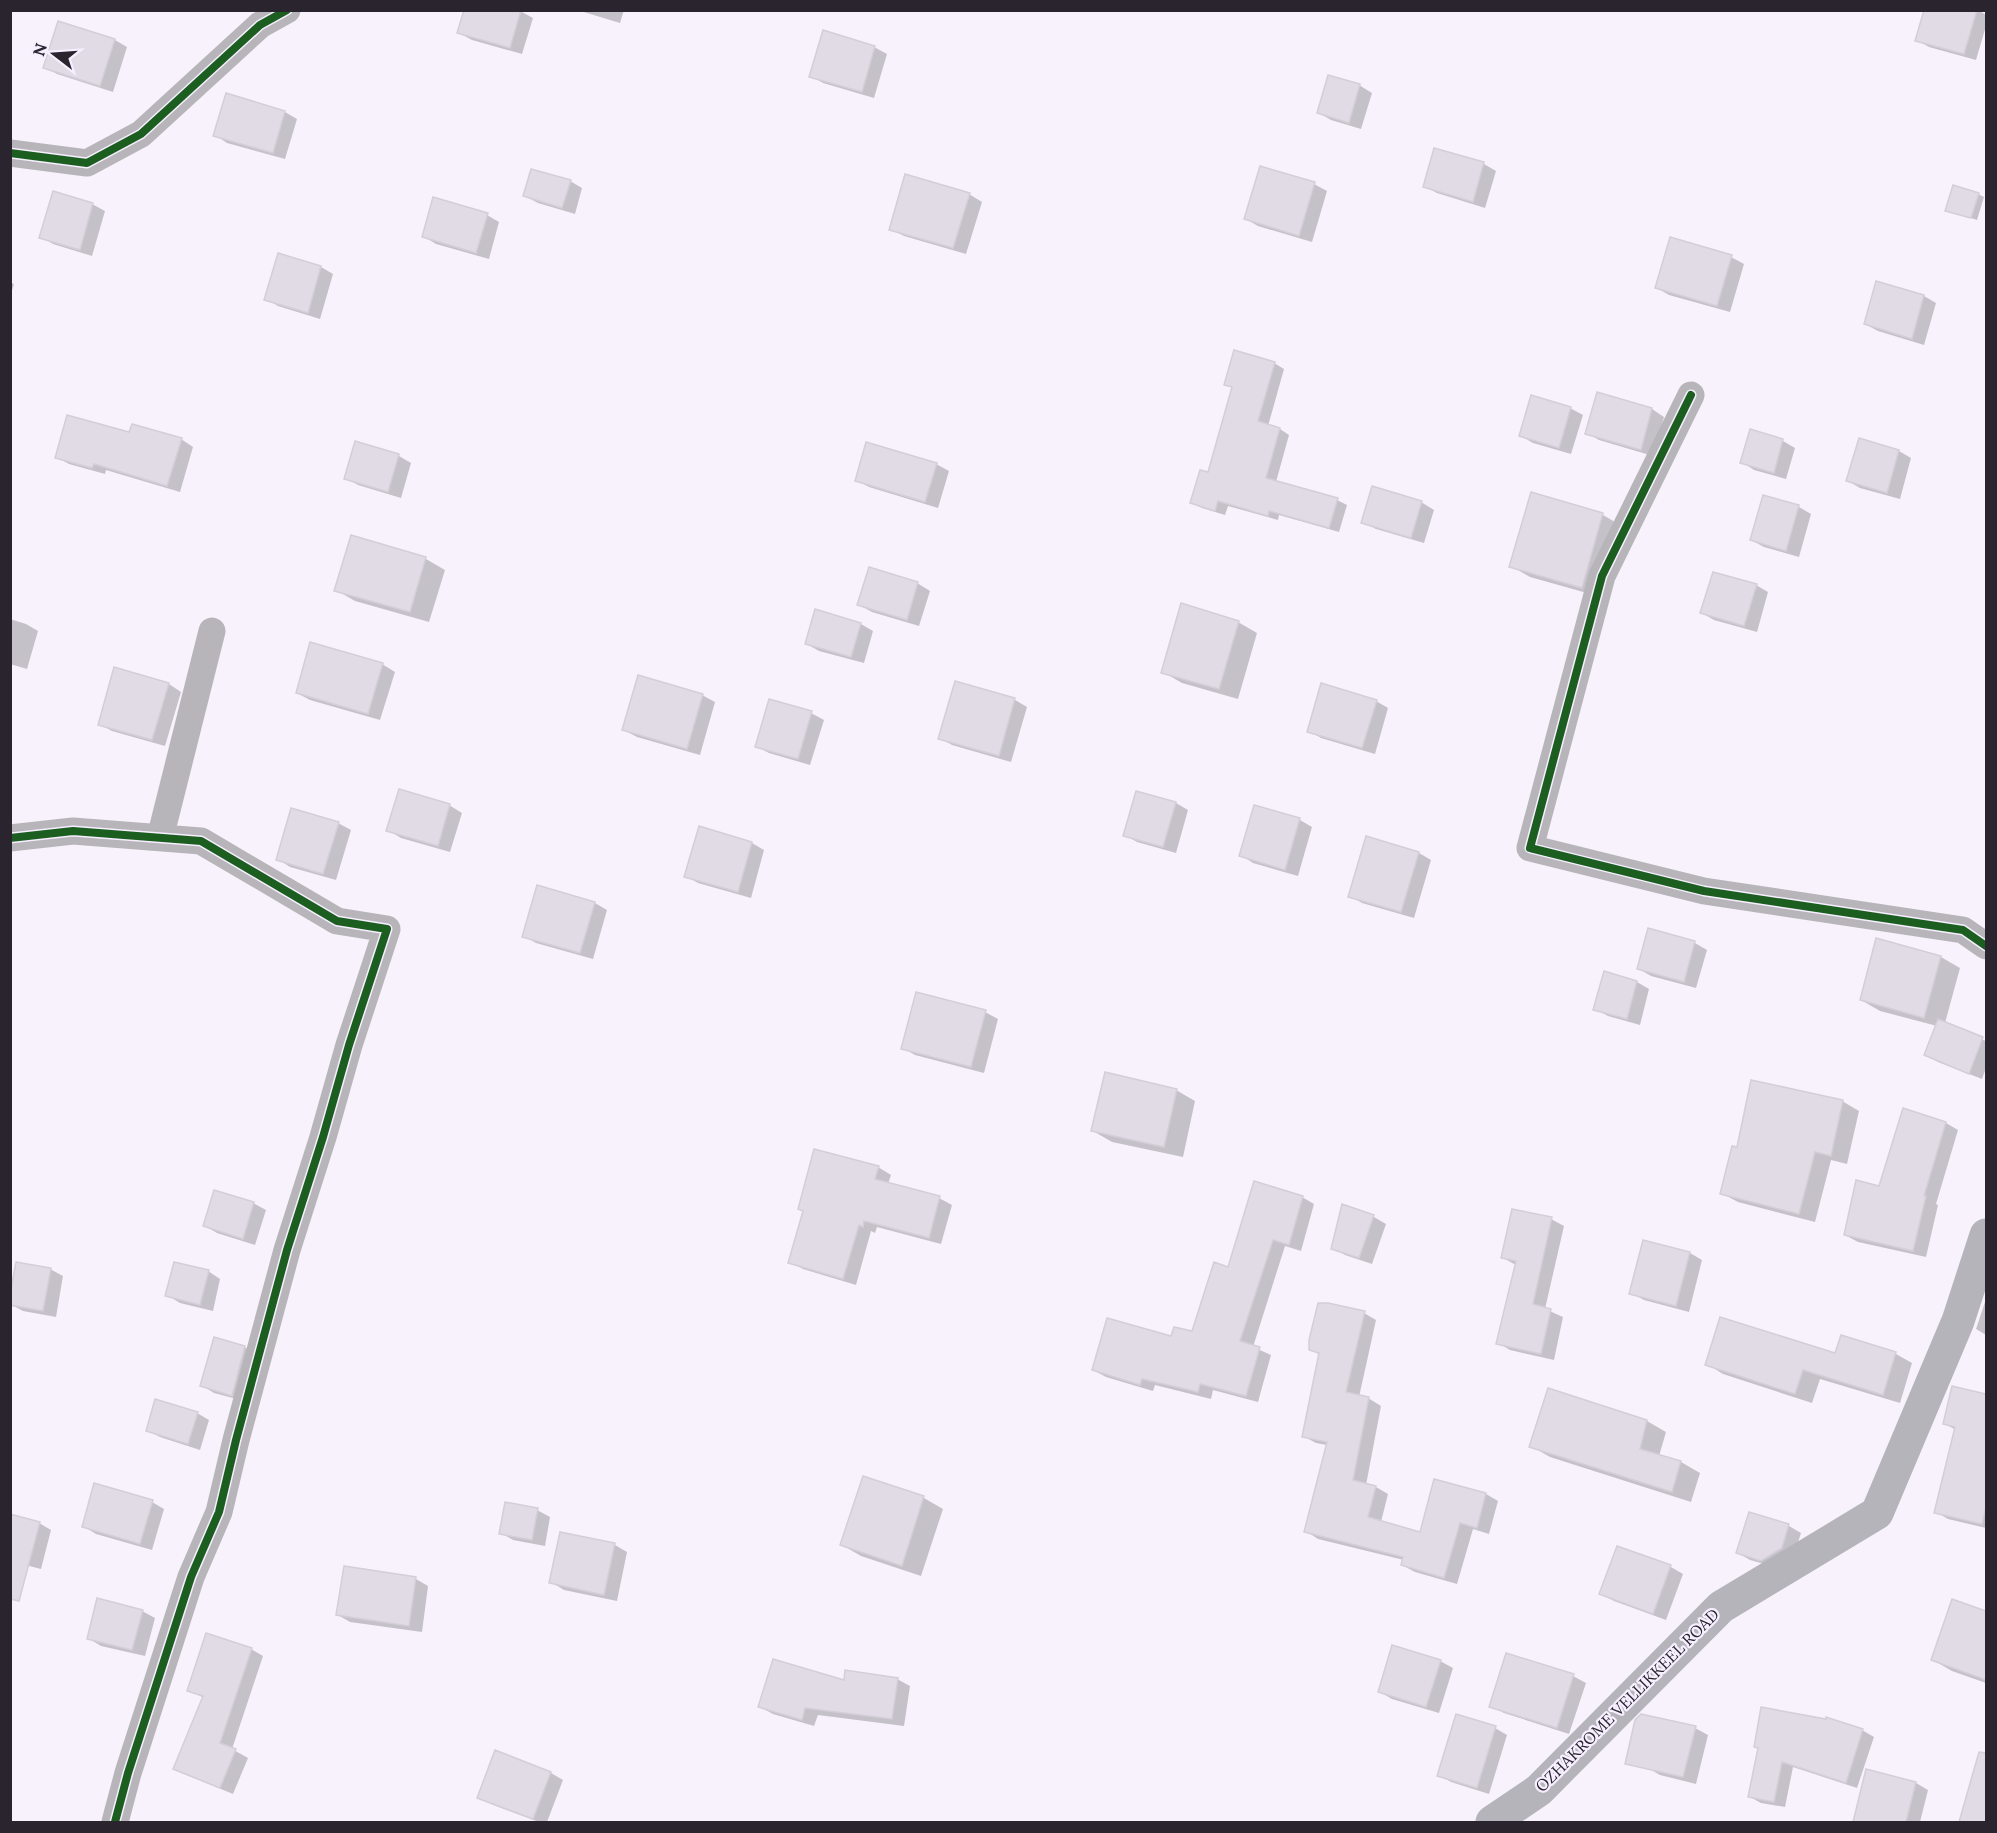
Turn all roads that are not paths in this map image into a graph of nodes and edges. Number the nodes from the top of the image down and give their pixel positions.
1 (288, 10) edge
2 (10, 153) edge
3 (1691, 395) dead end
4 (213, 631) dead end
5 (10, 838) edge
6 (160, 838) junction
7 (1986, 946) edge
8 (1986, 1235) edge
9 (115, 1822) edge
10 (1492, 1822) edge

1 - 2 street
3 - 7 street
4 - 6 street
5 - 6 street
6 - 9 street
8 - 10 main road, OZHAKROME VELLIKKEEL ROAD

